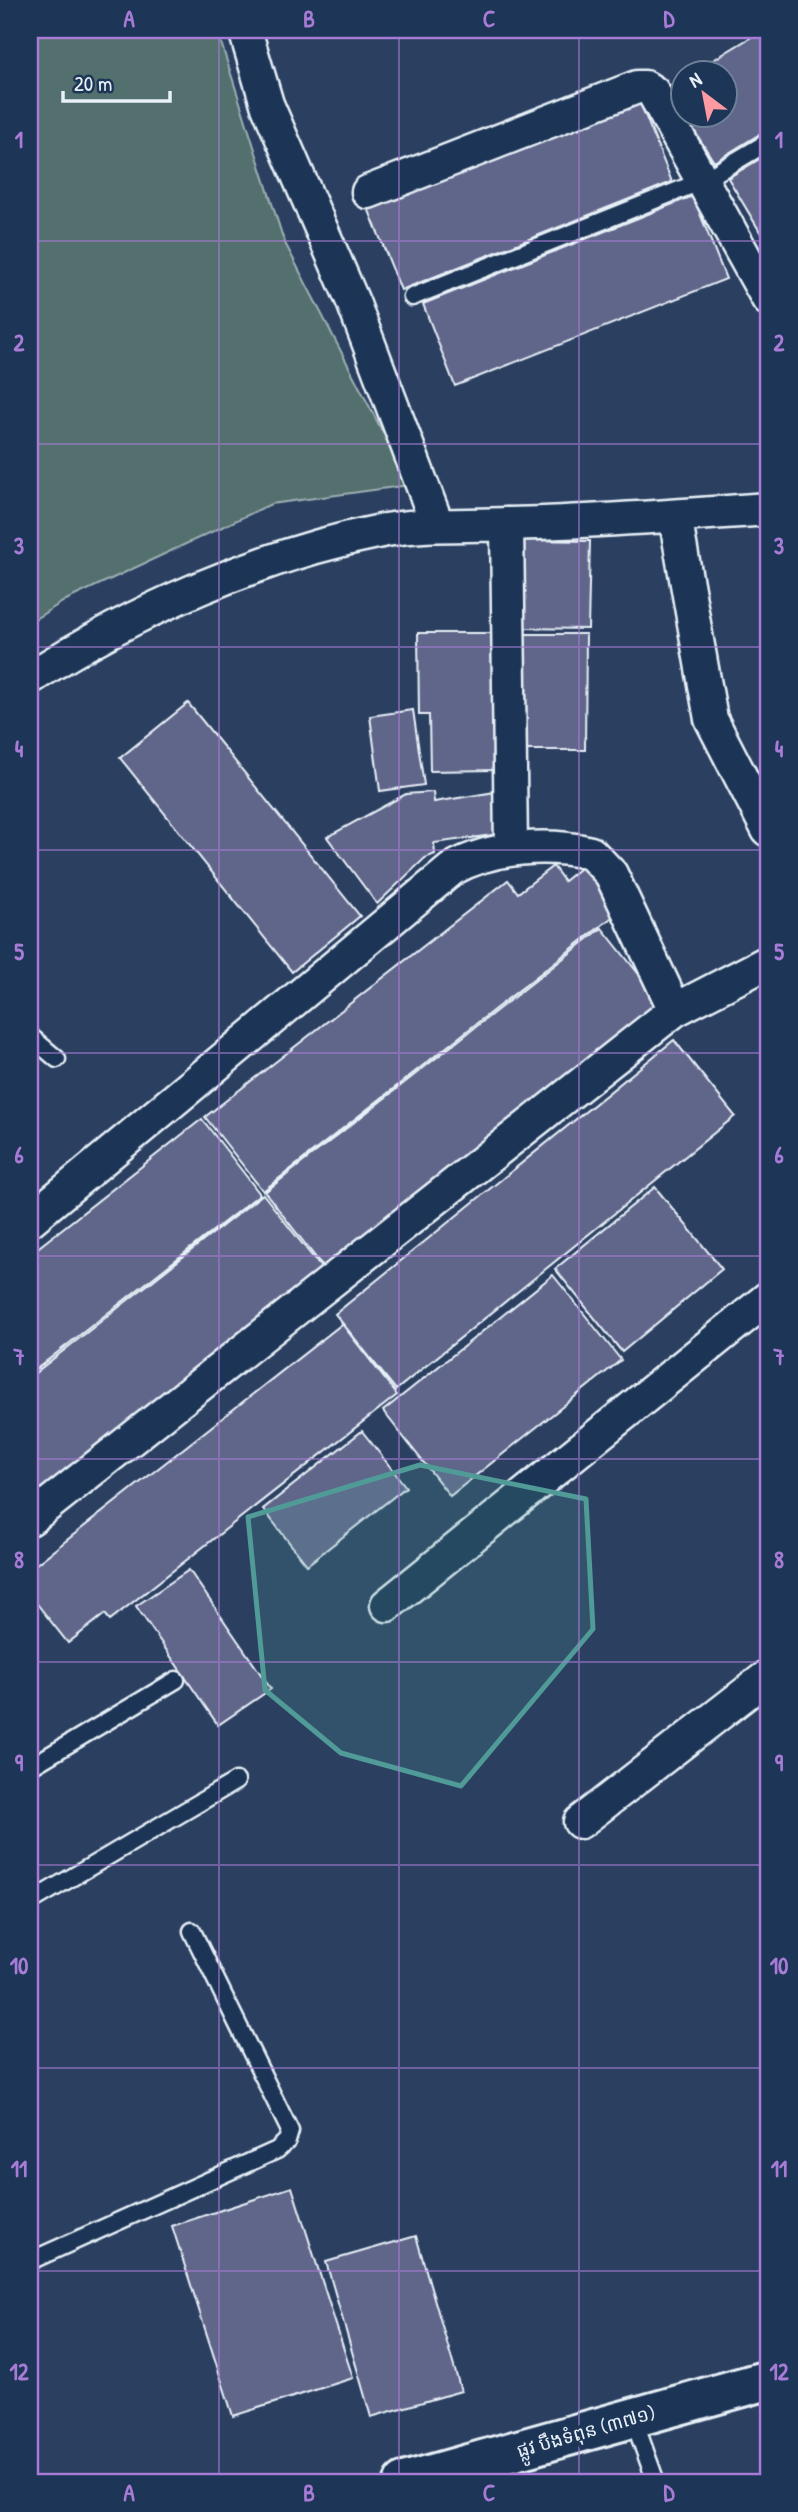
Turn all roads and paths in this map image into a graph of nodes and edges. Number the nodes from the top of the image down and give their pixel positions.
1 (246, 30) edge
2 (768, 142) edge
3 (702, 181) junction
4 (368, 192) dead end
5 (412, 298) dead end
6 (768, 299) edge
7 (768, 509) edge
8 (675, 516) junction
9 (437, 524) junction
10 (507, 524) junction
11 (30, 678) edge
12 (768, 830) edge
13 (511, 849) junction
14 (768, 962) edge
15 (675, 1010) junction
16 (30, 1036) edge
17 (57, 1059) dead end
18 (30, 1220) edge
19 (768, 1298) edge
20 (30, 1519) edge
21 (387, 1605) dead end
22 (768, 1676) edge
23 (176, 1680) dead end
24 (30, 1767) edge
25 (236, 1781) dead end
26 (580, 1822) dead end
27 (30, 1902) edge
28 (192, 1931) dead end
29 (30, 2260) edge
30 (768, 2380) edge
31 (634, 2418) junction
32 (404, 2482) edge
33 (656, 2482) edge

1 - 9 street
2 - 3 lane
3 - 4 street
3 - 5 lane
3 - 6 street
7 - 8 street
8 - 10 street
8 - 12 street
9 - 10 street
9 - 11 street
10 - 13 street
13 - 15 street
13 - 18 street
14 - 15 street
15 - 20 street
16 - 17 lane
19 - 21 street
22 - 26 street
23 - 24 lane
25 - 27 lane
28 - 29 lane
30 - 31 main road, ផ្លូវ បឹងទំពុន (៣៧១)
31 - 32 main road, ផ្លូវ បឹងទំពុន (៣៧១)
31 - 33 lane

